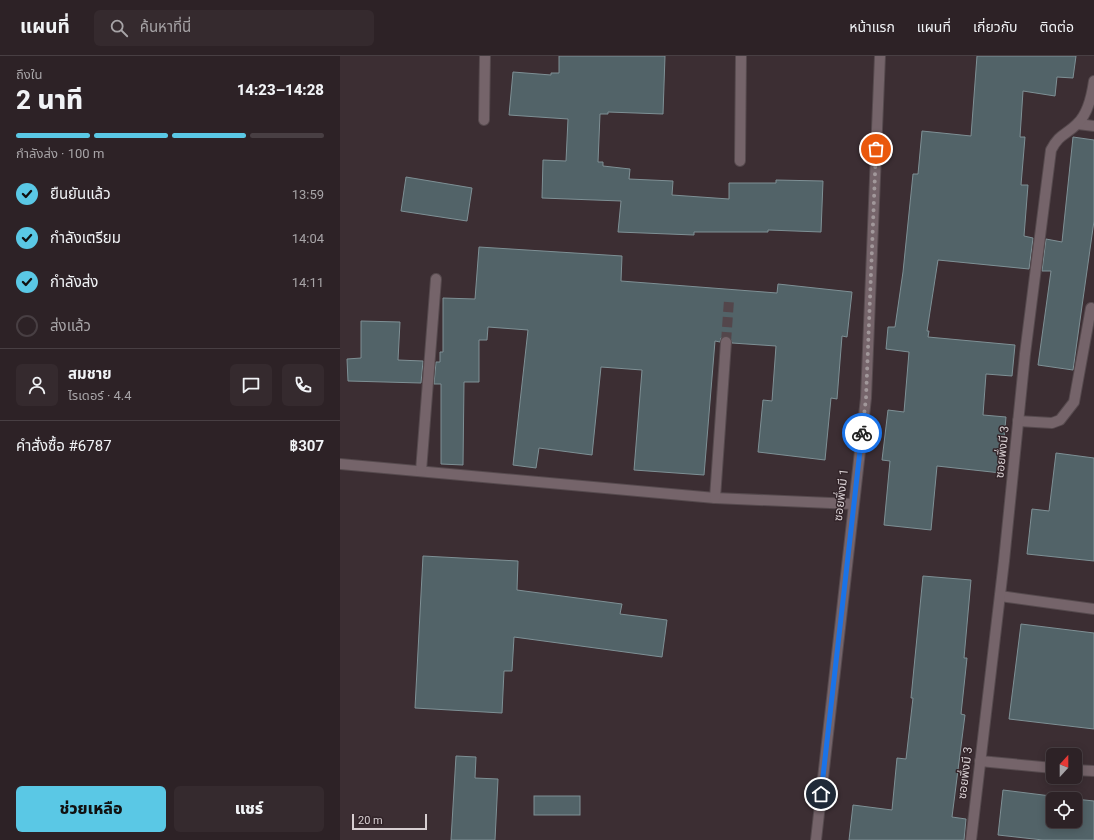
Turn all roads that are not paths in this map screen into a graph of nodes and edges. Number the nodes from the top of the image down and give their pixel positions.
1 (485, 56) edge
2 (741, 56) edge
3 (880, 56) edge
4 (1094, 81) edge
5 (484, 120) dead end
6 (1078, 124) junction
7 (1094, 126) edge
8 (740, 161) dead end
9 (436, 279) dead end
10 (1091, 308) dead end
11 (726, 342) tunnel mouth
12 (1018, 421) junction
13 (340, 464) edge
14 (420, 471) junction
15 (715, 498) junction
16 (853, 504) junction
17 (1000, 596) junction
18 (1094, 609) edge
19 (980, 761) junction
20 (1046, 767) edge
21 (1082, 771) edge
22 (1094, 772) edge
23 (816, 840) edge
24 (971, 840) edge

1 - 5 street
2 - 8 street
3 - 16 street, ซอยพึ่งมี 1
4 - 6 street, ซอยพึ่งมี 3
6 - 7 street
6 - 12 street, ซอยพึ่งมี 3
9 - 14 street
10 - 12 street
11 - 15 street
12 - 17 street, ซอยพึ่งมี 3
13 - 14 street
14 - 15 street
15 - 16 street
16 - 23 street, ซอยพึ่งมี 1
17 - 18 street
17 - 19 street, ซอยพึ่งมี 3
19 - 20 street
19 - 24 street, ซอยพึ่งมี 3
21 - 22 street

